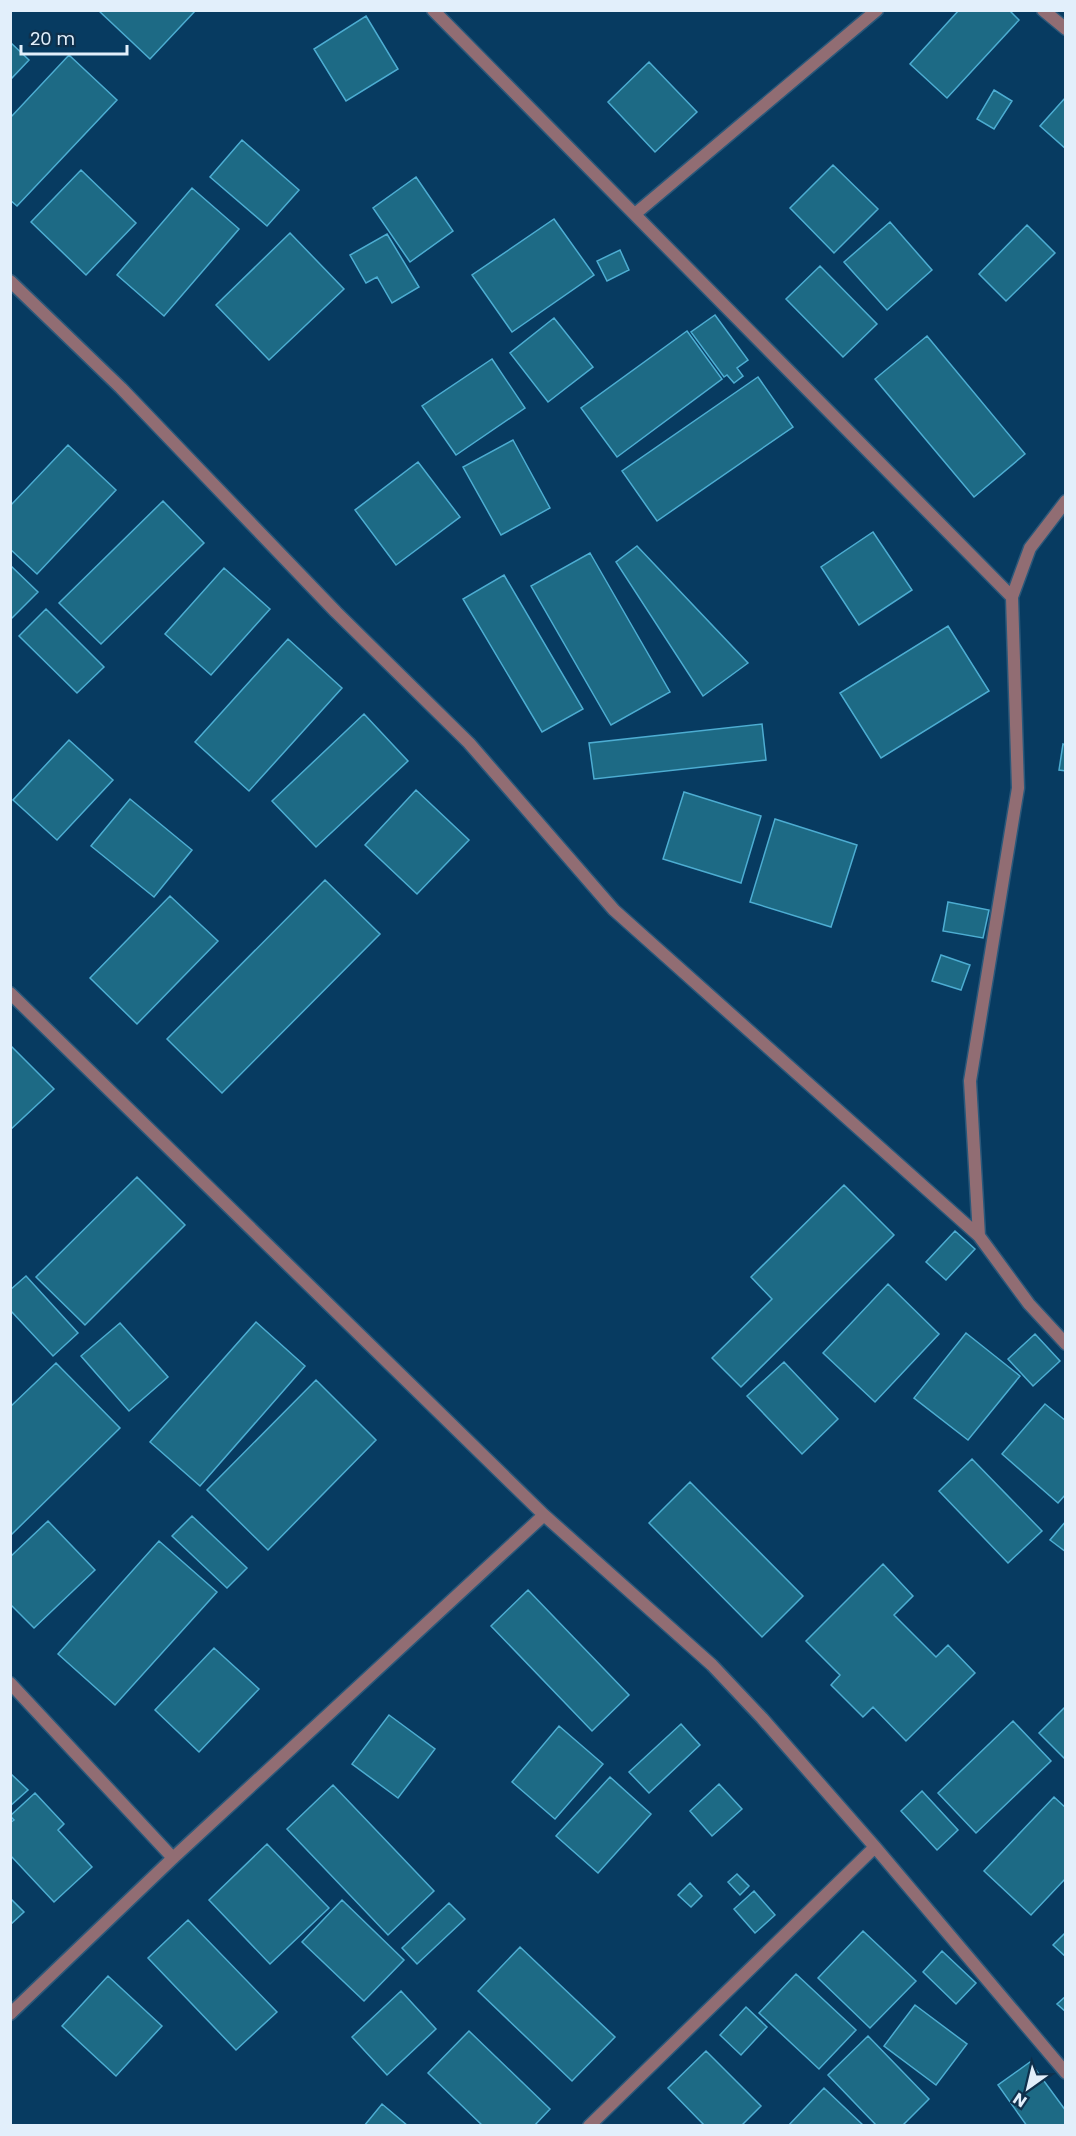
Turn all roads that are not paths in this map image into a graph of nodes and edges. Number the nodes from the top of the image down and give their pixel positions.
1 (433, 10) edge
2 (878, 10) edge
3 (1044, 10) edge
4 (1065, 29) edge
5 (635, 214) junction
6 (10, 281) edge
7 (1065, 501) edge
8 (1012, 597) junction
9 (10, 993) edge
10 (979, 1236) junction
11 (1065, 1344) edge
12 (544, 1515) junction
13 (10, 1683) edge
14 (875, 1847) junction
15 (173, 1858) junction
16 (10, 2014) edge
17 (1065, 2073) edge
18 (589, 2126) edge

1 - 5 street
2 - 5 street
3 - 4 street
5 - 8 street
6 - 10 street
7 - 8 street
8 - 10 street
9 - 12 street
10 - 11 street
12 - 14 street
12 - 15 street
13 - 15 street
14 - 17 street
14 - 18 street
15 - 16 street

